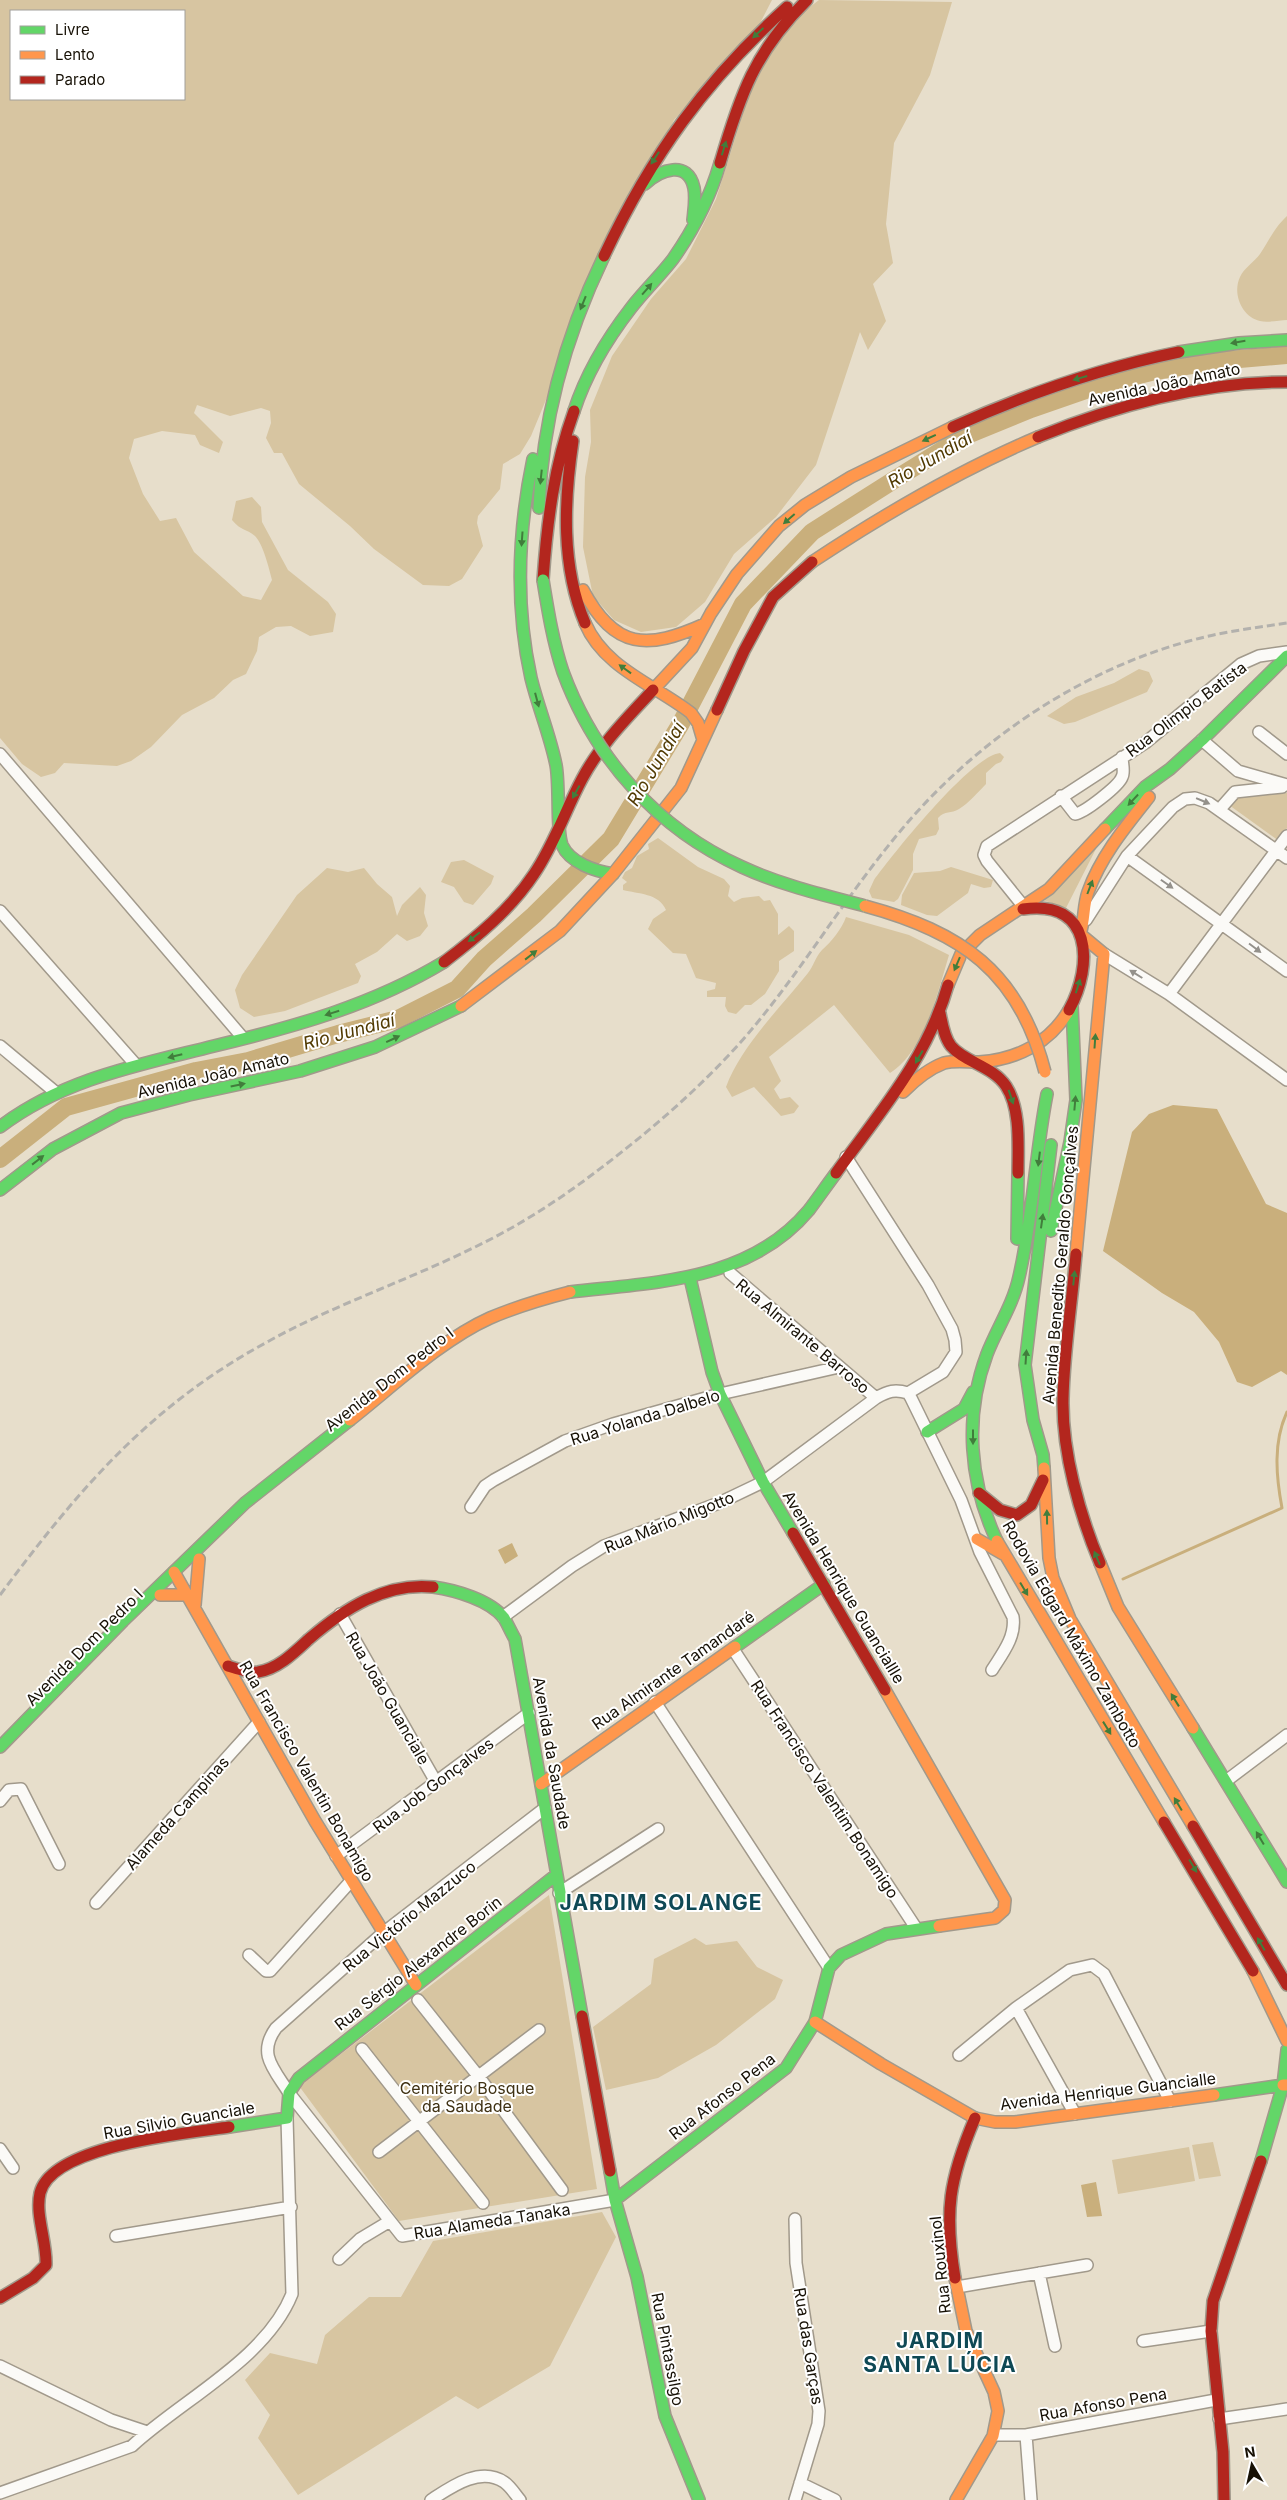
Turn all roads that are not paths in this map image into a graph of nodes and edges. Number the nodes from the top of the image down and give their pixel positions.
1 (795, 0) edge
2 (807, 0) edge
3 (629, 203) junction
4 (692, 228) junction
5 (612, 336) junction
6 (1287, 340) edge
7 (1287, 382) edge
8 (550, 406) junction
9 (544, 540) junction
10 (571, 562) junction
11 (705, 624) junction
12 (1284, 657) edge
13 (653, 688) junction
14 (1258, 732) dead end
15 (703, 740) junction
16 (1202, 740) junction
17 (0, 754) edge
18 (1287, 754) edge
19 (1122, 757) junction
20 (1170, 768) junction
21 (1287, 786) edge
22 (1061, 796) junction
23 (1220, 810) junction
24 (560, 824) junction
25 (1287, 836) edge
26 (1276, 851) junction
27 (1127, 856) junction
28 (1287, 858) edge
29 (613, 874) junction
30 (1022, 908) junction
31 (0, 911) edge
32 (1085, 922) junction
33 (1224, 924) junction
34 (1080, 934) junction
35 (1104, 954) junction
36 (1287, 971) edge
37 (1169, 994) junction
38 (1072, 1005) junction
39 (940, 1013) junction
40 (243, 1038) junction
41 (0, 1046) edge
42 (979, 1062) junction
43 (136, 1065) junction
44 (1287, 1080) edge
45 (54, 1091) junction
46 (1047, 1094) junction
47 (873, 1125) junction
48 (0, 1127) edge
49 (849, 1160) junction
50 (0, 1190) edge
51 (730, 1273) junction
52 (690, 1281) junction
53 (1035, 1287) junction
54 (994, 1339) junction
55 (839, 1367) junction
56 (977, 1385) junction
57 (908, 1393) junction
58 (720, 1394) junction
59 (876, 1398) junction
60 (927, 1432) junction
61 (1045, 1476) junction
62 (763, 1482) junction
63 (979, 1493) junction
64 (471, 1507) dead end
65 (976, 1539) junction
66 (1003, 1554) junction
67 (199, 1559) junction
68 (176, 1575) junction
69 (824, 1584) junction
70 (160, 1595) junction
71 (192, 1600) junction
72 (340, 1614) junction
73 (503, 1617) junction
74 (732, 1649) junction
75 (228, 1666) junction
76 (992, 1670) dead end
77 (655, 1702) junction
78 (529, 1714) junction
79 (259, 1722) junction
80 (1287, 1734) edge
81 (0, 1747) edge
82 (0, 1755) edge
83 (1226, 1781) junction
84 (436, 1782) junction
85 (541, 1784) junction
86 (0, 1801) edge
87 (545, 1808) junction
88 (658, 1829) dead end
89 (336, 1856) junction
90 (59, 1864) dead end
91 (556, 1875) junction
92 (1287, 1880) edge
93 (351, 1881) junction
94 (560, 1893) junction
95 (96, 1904) dead end
96 (916, 1928) junction
97 (383, 1934) junction
98 (249, 1955) dead end
99 (829, 1968) junction
100 (416, 1985) junction
101 (824, 1985) junction
102 (1287, 1985) edge
103 (418, 2000) dead end
104 (1016, 2008) junction
105 (815, 2022) junction
106 (276, 2028) joint
107 (539, 2030) dead end
108 (838, 2037) junction
109 (1287, 2041) edge
110 (362, 2049) dead end
111 (1287, 2050) edge
112 (959, 2055) dead end
113 (479, 2077) junction
114 (1285, 2085) edge
115 (289, 2093) junction
116 (1170, 2101) junction
117 (1287, 2107) edge
118 (1075, 2114) junction
119 (287, 2118) junction
120 (975, 2118) junction
121 (420, 2121) junction
122 (0, 2149) edge
123 (379, 2152) dead end
124 (1262, 2159) junction
125 (13, 2168) dead end
126 (562, 2190) dead end
127 (615, 2200) junction
128 (482, 2203) dead end
129 (291, 2207) junction
130 (796, 2219) dead end
131 (390, 2221) junction
132 (116, 2236) dead end
133 (340, 2259) dead end
134 (1087, 2266) dead end
135 (1039, 2273) junction
136 (957, 2287) junction
137 (0, 2298) edge
138 (1211, 2331) junction
139 (1144, 2341) dead end
140 (1055, 2346) dead end
141 (0, 2366) edge
142 (1216, 2400) junction
143 (1287, 2409) edge
144 (1218, 2419) junction
145 (148, 2432) junction
146 (996, 2435) junction
147 (1026, 2435) junction
148 (800, 2483) junction
149 (0, 2493) edge
150 (431, 2500) edge
151 (520, 2500) edge
152 (699, 2500) edge
153 (795, 2500) edge
154 (835, 2500) edge
155 (956, 2500) edge
156 (1031, 2500) edge
157 (1224, 2500) edge

1 -> 3 main road, Rodovia Edgard Máximo Zambotto
4 -> 2 main road, Rodovia Edgard Máximo Zambotto
3 - 4 main road
3 -> 8 main road, Rodovia Edgard Máximo Zambotto
5 -> 4 main road, Rodovia Edgard Máximo Zambotto
5 - 9 main road, Rodovia Edgard Máximo Zambotto
5 - 10 main road
6 -> 11 main road, Avenida João Amato
7 - 15 main road, Avenida João Amato
8 -> 9 main road, Rodovia Edgard Máximo Zambotto
8 -> 24 main road
9 - 46 main road, Rodovia Edgard Máximo Zambotto, bridge
10 - 11 main road
13 -> 10 main road
11 - 13 main road, Avenida João Amato
12 - 16 main road
12 - 19 street, Rua Olimpio Batista
13 - 15 main road
13 -> 24 main road, Avenida João Amato
14 - 18 street
15 - 29 main road, Avenida João Amato
16 - 20 main road
16 - 21 street
17 - 40 street
19 - 22 street, Rua Olimpio Batista
19 - 22 street
20 -> 30 main road
32 -> 20 main road
21 - 23 street
22 - 30 street, Rua Olimpio Batista
23 - 26 street
27 -> 23 street
24 - 29 main road
24 -> 40 main road, Avenida João Amato
25 - 26 street
26 - 28 street
26 - 33 street
27 - 32 street
27 -> 33 street
50 -> 29 main road, Avenida João Amato
30 - 34 main road
30 -> 39 main road
31 - 43 street
32 - 34 main road
33 -> 36 street
33 - 37 street
34 - 35 main road
38 -> 34 main road
37 -> 35 street
83 -> 35 main road, Avenida Benedito Geraldo Gonçalves
37 - 44 street
38 - 42 main road
53 -> 38 main road
39 - 42 main road
39 -> 47 main road
40 -> 43 main road, Avenida João Amato
41 - 45 street
42 - 47 main road
42 -> 54 main road
43 - 45 main road, Avenida João Amato
45 - 48 main road, Avenida João Amato
53 -> 46 main road, Rodovia Edgard Máximo Zambotto
46 -> 54 main road, Rodovia Edgard Máximo Zambotto
47 - 49 main road, Avenida Dom Pedro I
49 - 51 main road, Avenida Dom Pedro I
49 - 52 main road, Avenida Dom Pedro I
49 - 57 street
51 - 52 main road, Avenida Dom Pedro I
51 - 55 street, Rua Almirante Barroso
52 - 58 main road, Avenida Henrique Guanciallle
52 - 67 main road, Avenida Dom Pedro I
52 - 68 main road, Avenida Dom Pedro I
61 -> 53 main road, Rodovia Edgard Máximo Zambotto
54 - 56 main road, Rodovia Edgard Máximo Zambotto
55 - 58 street, Rua Yolanda Dalbelo
55 - 59 street, Rua Almirante Barroso
56 - 60 main road
56 -> 63 main road, Rodovia Edgard Máximo Zambotto
57 - 59 street
57 - 60 street
58 - 62 main road, Avenida Henrique Guanciallle
58 - 64 street, Rua Yolanda Dalbelo
59 - 62 street, Rua Mário Migotto
60 - 65 street
61 - 63 main road
102 -> 61 main road, Rodovia Edgard Máximo Zambotto
62 - 69 main road, Avenida Henrique Guanciallle
62 - 73 street, Rua Mário Migotto
63 - 66 main road, Rodovia Edgard Máximo Zambotto
65 - 66 main road
65 - 76 street
66 -> 109 main road, Rodovia Edgard Máximo Zambotto
67 - 68 main road, Avenida Dom Pedro I
67 - 71 main road
68 - 70 main road, Avenida Dom Pedro I
68 - 71 main road, Rua Francisco Valentin Bonamigo
68 - 81 main road, Avenida Dom Pedro I
69 - 74 main road, Rua Almirante Tamandaré
69 - 96 main road, Avenida Henrique Guanciallle
70 - 71 main road
70 - 82 main road, Avenida Dom Pedro I
71 - 75 main road, Rua Francisco Valentin Bonamigo
72 - 73 main road, Avenida da Saudade
72 - 75 main road, Avenida da Saudade
72 - 84 street, Rua João Guanciale
73 - 78 main road, Avenida da Saudade
74 - 77 main road, Rua Almirante Tamandaré
74 - 96 street, Rua Francisco Valentim Bonamigo
75 - 79 main road, Rua Francisco Valentin Bonamigo
77 - 85 main road, Rua Almirante Tamandaré
77 - 99 street
78 - 84 street, Rua Job Gonçalves
78 - 85 main road, Avenida da Saudade
79 - 89 main road, Rua Francisco Valentin Bonamigo
79 - 95 street, Alameda Campinas
80 - 83 street
92 -> 83 main road, Avenida Benedito Geraldo Gonçalves
84 - 89 street, Rua Job Gonçalves
85 - 87 main road, Avenida da Saudade
86 - 90 street
87 - 91 main road, Avenida da Saudade
87 - 97 street, Rua Victório Mazzuco
88 - 94 street
89 - 93 main road, Rua Francisco Valentin Bonamigo
91 - 94 main road, Avenida da Saudade
91 - 100 main road, Rua Sérgio Alexandre Borin
93 - 97 main road, Rua Francisco Valentin Bonamigo
93 - 98 street
94 - 127 main road, Avenida da Saudade
96 - 99 main road
97 - 100 main road, Rua Francisco Valentin Bonamigo
97 - 106 street, Rua Victório Mazzuco
99 - 101 main road, Rua Afonso Pena
100 - 115 main road, Rua Sérgio Alexandre Borin
101 - 105 main road, Rua Afonso Pena
101 - 108 main road
103 - 113 street
104 - 112 street
104 - 116 street
104 - 118 street
105 - 108 main road, Avenida Henrique Guancialle
105 - 127 main road, Rua Afonso Pena
106 - 115 street, Rua Alameda Tanaka
107 - 113 street
108 - 120 main road, Avenida Henrique Guancialle
110 - 121 street
111 - 114 main road
113 - 121 street
113 - 126 street
114 - 116 main road, Avenida Henrique Guancialle
114 - 124 main road
115 - 119 main road
115 - 131 street, Rua Alameda Tanaka
116 - 118 main road, Avenida Henrique Guancialle
117 - 124 main road
118 - 120 main road, Avenida Henrique Guancialle
119 - 129 street
119 - 137 main road, Rua Silvio Guanciale
120 - 136 main road, Rua Rouxinol
121 - 123 street
121 - 128 street
122 - 125 street
124 - 138 main road
127 - 131 street, Rua Alameda Tanaka
127 - 152 main road, Rua Pintassilgo
129 - 132 street
129 - 145 street
130 - 148 street, Rua das Garças
131 - 133 street
134 - 135 street
135 - 136 street
135 - 140 street
136 - 146 main road, Rua Rouxinol
138 - 139 street
138 - 142 main road
141 - 145 street
142 - 144 main road
142 - 147 street, Rua Afonso Pena
143 - 144 street
144 - 157 main road
145 - 149 street
146 - 147 street, Rua Afonso Pena
146 - 155 main road
147 - 156 street
148 - 153 street, Rua das Garças
148 - 154 street
150 - 151 street

